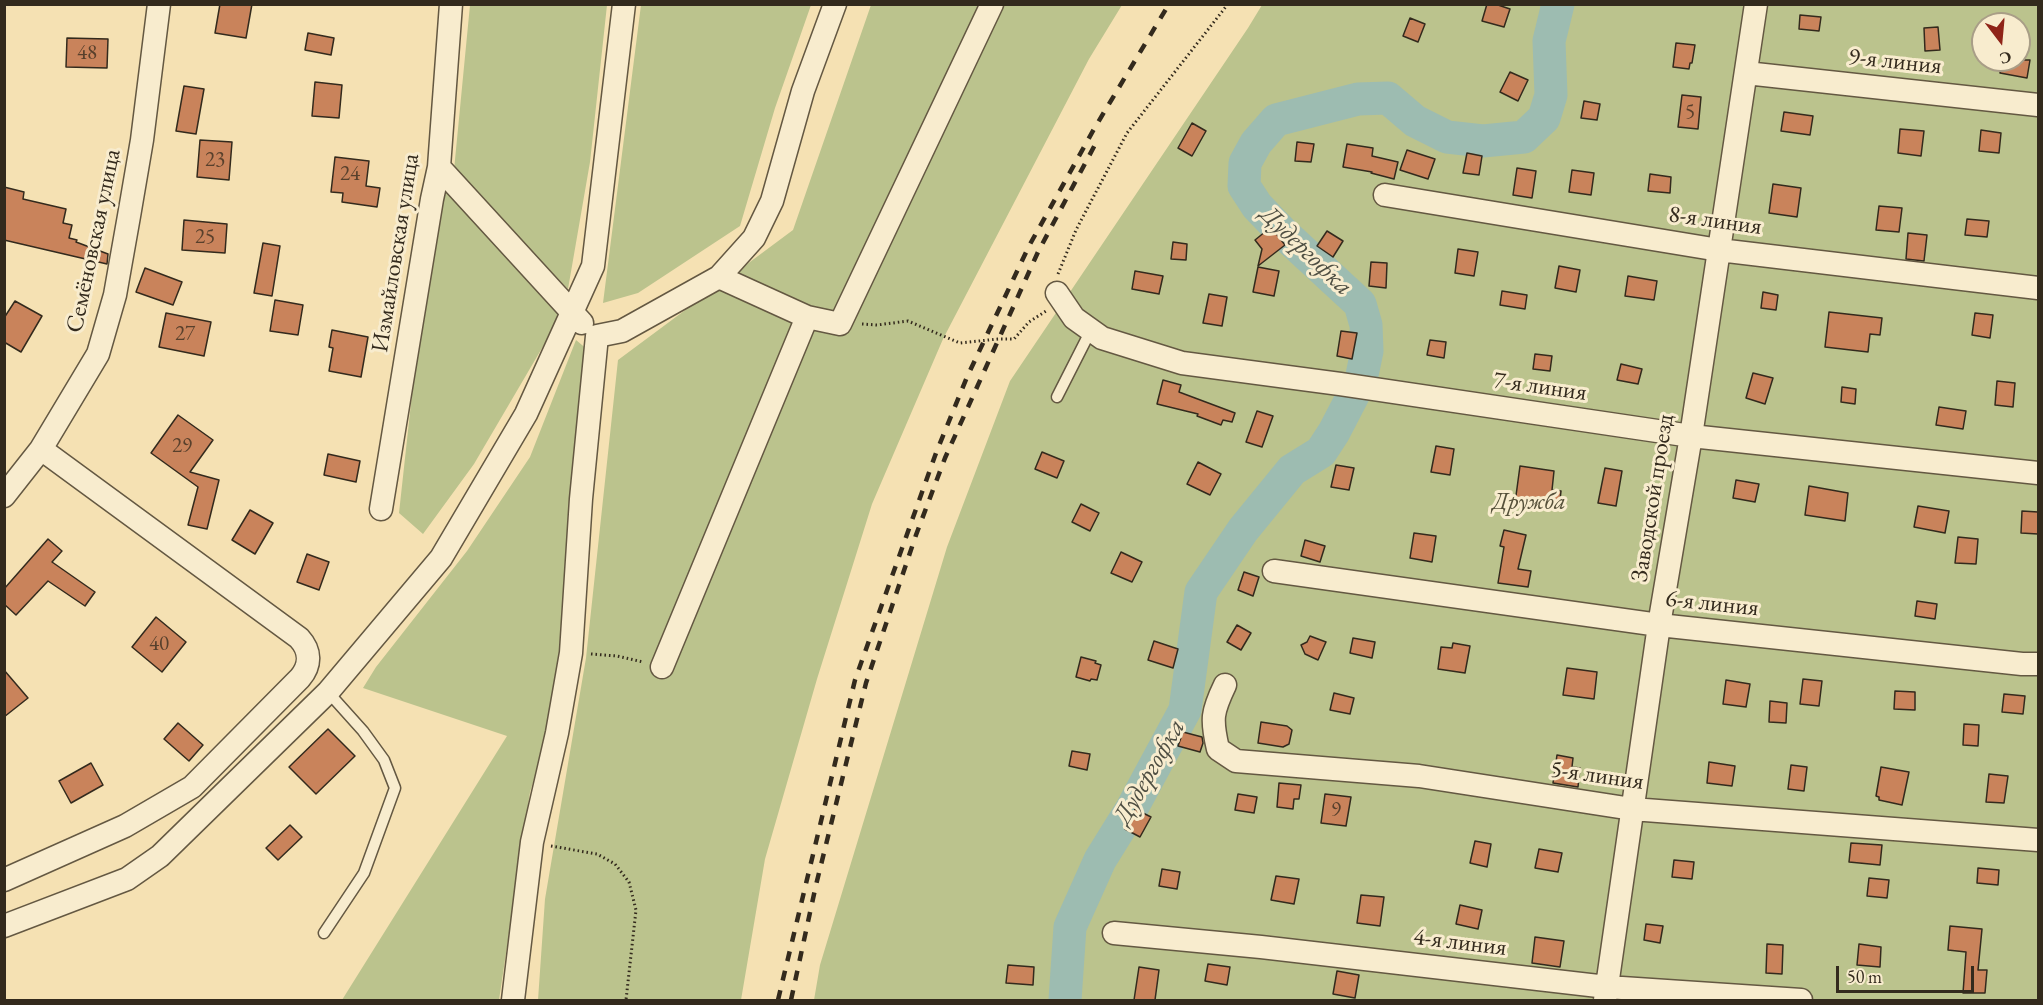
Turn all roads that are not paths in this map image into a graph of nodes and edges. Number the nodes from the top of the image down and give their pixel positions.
1 (159, 4) edge
2 (451, 4) edge
3 (624, 4) edge
4 (836, 4) edge
5 (992, 4) edge
6 (1756, 4) edge
7 (1746, 73) junction
8 (2038, 105) edge
9 (439, 167) junction
10 (1384, 195) dead end
11 (1719, 250) junction
12 (719, 277) junction
13 (2038, 288) edge
14 (1060, 297) road end
15 (572, 314) junction
16 (807, 317) junction
17 (1092, 330) junction
18 (597, 336) junction
19 (1057, 398) dead end
20 (1691, 436) junction
21 (41, 449) junction
22 (2038, 473) edge
23 (4, 496) edge
24 (381, 509) dead end
25 (1274, 571) dead end
26 (1659, 625) junction
27 (2038, 664) edge
28 (662, 667) road end
29 (1225, 685) dead end
30 (328, 692) junction
31 (1632, 809) junction
32 (2038, 840) edge
33 (4, 880) edge
34 (4, 926) edge
35 (324, 933) dead end
36 (1114, 933) dead end
37 (1606, 994) edge
38 (513, 1000) edge
39 (1801, 1000) edge

1 - 21 street, Семёновская улица
2 - 9 street, Измайловская улица
3 - 15 street
4 - 12 street
5 - 16 street
6 - 7 street, Заводской проезд
7 - 8 street, 9-я линия
7 - 11 street, Заводской проезд
9 - 15 street
9 - 24 street, Измайловская улица
10 - 11 street, 8-я линия
11 - 13 street, 8-я линия
11 - 20 street, Заводской проезд
12 - 16 street
12 - 18 street
14 - 17 street, 7-я линия
15 - 18 street
15 - 30 street
16 - 28 street
17 - 19 lane
17 - 20 street, 7-я линия
18 - 38 street
20 - 22 street, 7-я линия
20 - 26 street, Заводской проезд
21 - 23 street, Семёновская улица
21 - 33 street
25 - 26 street, 6-я линия
26 - 27 street, 6-я линия
26 - 31 street, Заводской проезд
29 - 31 street, 5-я линия
30 - 34 street
30 - 35 lane
31 - 32 street, 5-я линия
31 - 37 street, Заводской проезд
36 - 37 street, 4-я линия
37 - 39 street, 4-я линия

